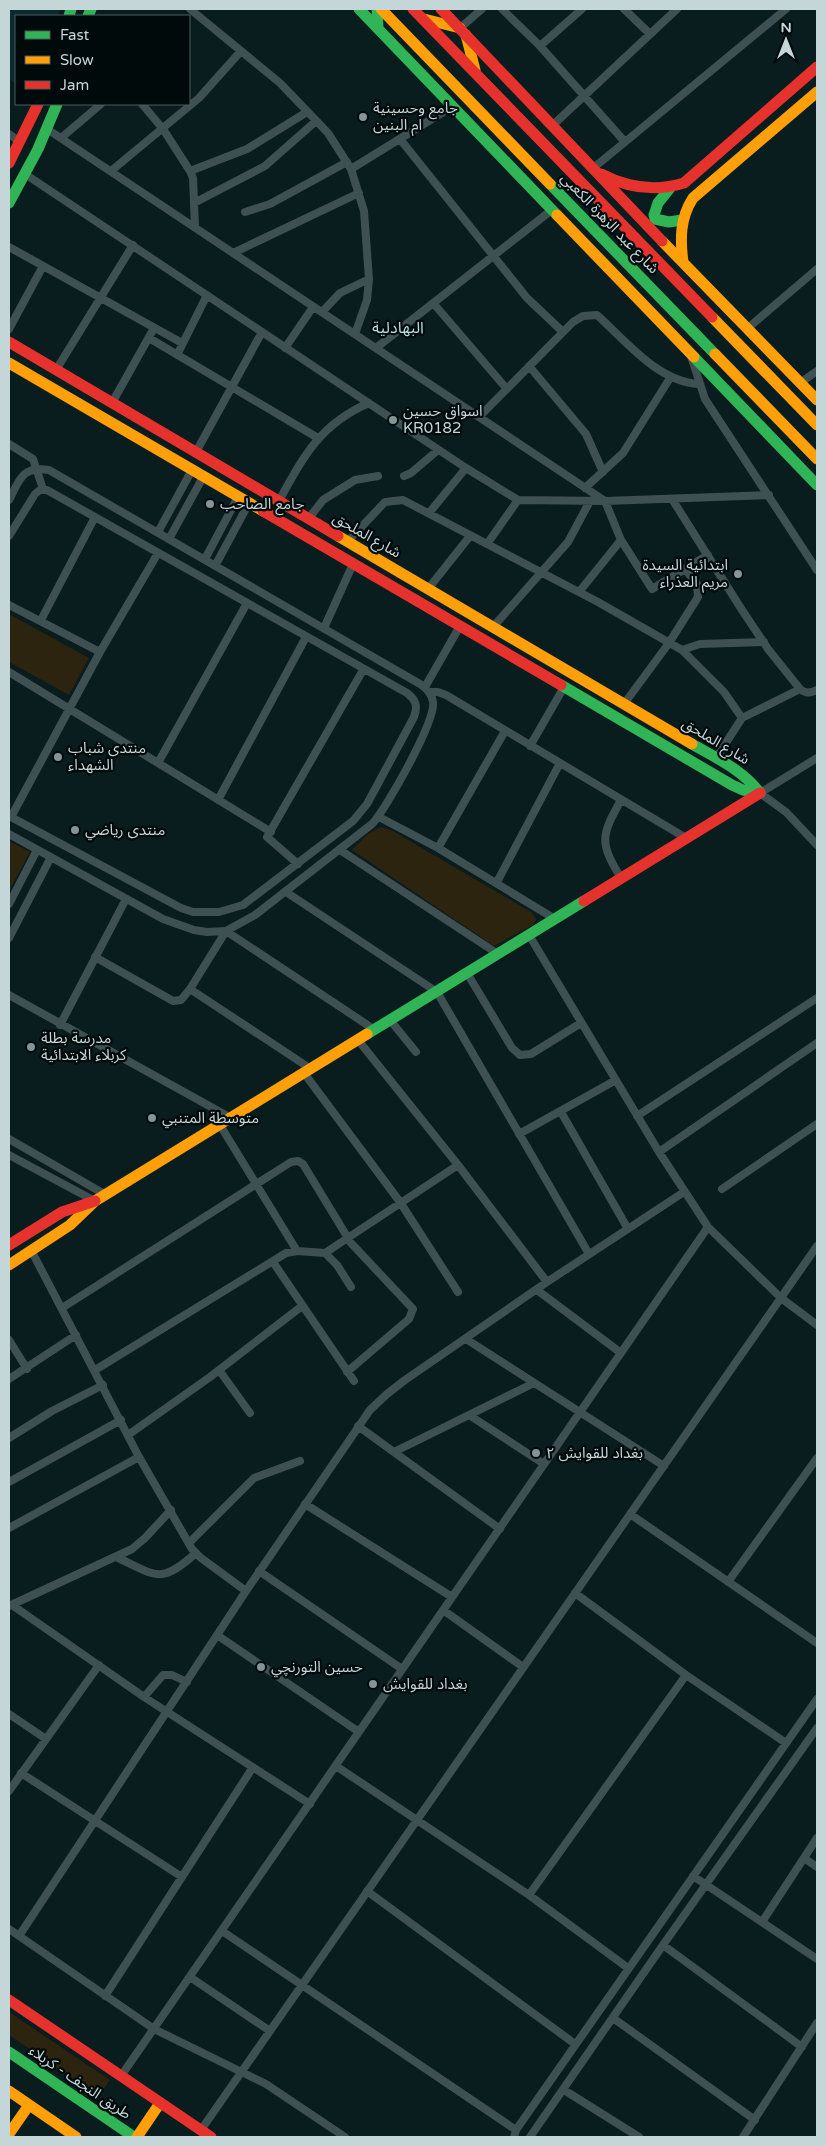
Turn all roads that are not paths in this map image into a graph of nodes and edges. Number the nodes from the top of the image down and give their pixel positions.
1 (190, 9) edge
2 (359, 9) edge
3 (377, 9) edge
4 (381, 9) edge
5 (413, 9) edge
6 (441, 9) edge
7 (482, 9) edge
8 (502, 9) edge
9 (582, 9) edge
10 (624, 9) edge
11 (677, 9) edge
12 (786, 9) edge
13 (423, 19) junction
14 (378, 28) junction
15 (463, 32) junction
16 (650, 34) junction
17 (540, 46) junction
18 (241, 51) junction
19 (817, 67) edge
20 (475, 70) junction
21 (817, 92) edge
22 (585, 96) junction
23 (38, 105) edge
24 (57, 105) edge
25 (101, 105) edge
26 (143, 105) edge
27 (454, 106) junction
28 (307, 112) junction
29 (316, 121) junction
30 (553, 125) junction
31 (47, 129) junction
32 (163, 129) junction
33 (9, 134) edge
34 (61, 138) junction
35 (400, 138) junction
36 (20, 142) junction
37 (625, 142) junction
38 (9, 163) edge
39 (349, 165) junction
40 (592, 169) junction
41 (111, 171) junction
42 (190, 171) junction
43 (25, 174) junction
44 (670, 188) junction
45 (359, 193) junction
46 (9, 203) edge
47 (194, 203) junction
48 (553, 209) junction
49 (245, 212) dead end
50 (682, 220) junction
51 (195, 227) junction
52 (133, 245) junction
53 (9, 247) edge
54 (233, 253) junction
55 (494, 257) junction
56 (683, 262) junction
57 (43, 266) junction
58 (817, 269) edge
59 (369, 279) junction
60 (207, 295) junction
61 (100, 298) junction
62 (434, 304) junction
63 (313, 306) junction
64 (322, 312) junction
65 (154, 328) junction
66 (748, 328) junction
67 (9, 329) edge
68 (262, 332) junction
69 (563, 332) junction
70 (356, 334) junction
71 (149, 338) junction
72 (9, 342) edge
73 (182, 344) junction
74 (286, 348) junction
75 (376, 348) junction
76 (691, 354) junction
77 (177, 355) junction
78 (9, 363) edge
79 (529, 366) junction
80 (56, 370) junction
81 (817, 371) edge
82 (670, 378) junction
83 (800, 383) junction
84 (699, 384) junction
85 (232, 387) junction
86 (506, 388) junction
87 (817, 400) edge
88 (112, 402) junction
89 (369, 403) junction
90 (479, 417) junction
91 (817, 425) edge
92 (318, 438) junction
93 (9, 444) edge
94 (438, 450) junction
95 (196, 452) junction
96 (817, 459) edge
97 (37, 468) junction
98 (466, 468) junction
99 (192, 470) junction
100 (603, 472) junction
101 (203, 476) junction
102 (378, 476) dead end
103 (404, 476) dead end
104 (817, 485) edge
105 (585, 488) junction
106 (42, 489) junction
107 (769, 495) junction
108 (238, 497) junction
109 (672, 498) junction
110 (9, 500) edge
111 (518, 500) junction
112 (279, 501) junction
113 (590, 501) junction
114 (606, 501) junction
115 (249, 503) junction
116 (429, 513) junction
117 (304, 516) junction
118 (95, 517) junction
119 (321, 525) junction
120 (291, 528) junction
121 (158, 532) junction
122 (9, 536) edge
123 (470, 536) junction
124 (169, 539) junction
125 (313, 540) junction
126 (621, 540) junction
127 (348, 541) junction
128 (487, 544) junction
129 (158, 553) junction
130 (708, 555) junction
131 (205, 560) junction
132 (353, 564) junction
133 (215, 566) junction
134 (685, 569) junction
135 (817, 570) edge
136 (542, 572) junction
137 (428, 589) junction
138 (579, 592) junction
139 (278, 601) junction
140 (247, 603) junction
141 (9, 605) edge
142 (270, 616) junction
143 (41, 620) junction
144 (460, 626) junction
145 (493, 627) junction
146 (324, 628) junction
147 (306, 636) junction
148 (764, 642) junction
149 (669, 643) junction
150 (682, 650) junction
151 (100, 652) junction
152 (364, 670) junction
153 (10, 676) edge
154 (564, 687) junction
155 (800, 689) junction
156 (427, 690) junction
157 (817, 690) edge
158 (624, 704) junction
159 (68, 709) junction
160 (742, 718) junction
161 (505, 731) junction
162 (530, 746) junction
163 (716, 758) junction
164 (817, 758) edge
165 (560, 763) junction
166 (158, 764) junction
167 (760, 793) junction
168 (218, 800) junction
169 (621, 800) junction
170 (10, 816) edge
171 (378, 816) junction
172 (271, 832) junction
173 (9, 834) edge
174 (686, 838) junction
175 (817, 845) edge
176 (438, 848) junction
177 (38, 850) junction
178 (340, 850) junction
179 (307, 856) junction
180 (51, 858) junction
181 (298, 864) junction
182 (318, 867) junction
183 (108, 870) junction
184 (621, 878) junction
185 (496, 882) junction
186 (100, 885) junction
187 (286, 892) junction
188 (126, 899) junction
189 (9, 904) edge
190 (555, 919) junction
191 (226, 930) junction
192 (529, 935) junction
193 (9, 938) edge
194 (498, 954) junction
195 (95, 957) junction
196 (467, 973) junction
197 (190, 989) junction
198 (437, 992) junction
199 (9, 995) edge
200 (817, 998) edge
201 (390, 1020) junction
202 (582, 1023) junction
203 (60, 1025) junction
204 (375, 1030) junction
205 (358, 1040) junction
206 (817, 1043) edge
207 (416, 1052) dead end
208 (308, 1071) junction
209 (616, 1080) junction
210 (561, 1112) junction
211 (637, 1116) junction
212 (231, 1118) junction
213 (817, 1124) edge
214 (220, 1125) junction
215 (519, 1134) junction
216 (9, 1139) edge
217 (659, 1152) junction
218 (9, 1155) edge
219 (458, 1165) junction
220 (256, 1183) junction
221 (722, 1189) dead end
222 (684, 1192) junction
223 (106, 1195) junction
224 (95, 1201) junction
225 (400, 1202) junction
226 (708, 1227) junction
227 (628, 1229) junction
228 (347, 1238) junction
229 (9, 1245) edge
230 (817, 1246) edge
231 (32, 1250) junction
232 (297, 1251) junction
233 (325, 1253) junction
234 (589, 1254) junction
235 (273, 1262) junction
236 (9, 1265) edge
237 (547, 1282) junction
238 (351, 1287) dead end
239 (537, 1290) junction
240 (458, 1292) dead end
241 (781, 1298) junction
242 (302, 1306) junction
243 (62, 1308) junction
244 (817, 1324) edge
245 (76, 1335) junction
246 (466, 1338) junction
247 (9, 1340) edge
248 (621, 1353) junction
249 (27, 1368) junction
250 (96, 1370) junction
251 (219, 1370) junction
252 (347, 1372) junction
253 (9, 1379) edge
254 (354, 1381) dead end
255 (534, 1383) junction
256 (103, 1386) junction
257 (250, 1413) dead end
258 (581, 1413) junction
259 (469, 1415) junction
260 (121, 1420) junction
261 (358, 1426) junction
262 (128, 1434) junction
263 (9, 1438) edge
264 (394, 1452) junction
265 (139, 1457) junction
266 (817, 1458) edge
267 (300, 1461) dead end
268 (544, 1464) junction
269 (664, 1466) junction
270 (9, 1482) edge
271 (305, 1504) junction
272 (171, 1510) junction
273 (630, 1514) junction
274 (9, 1528) edge
275 (500, 1529) junction
276 (189, 1543) junction
277 (196, 1554) junction
278 (116, 1557) junction
279 (259, 1572) junction
280 (728, 1582) junction
281 (246, 1591) junction
282 (575, 1593) junction
283 (452, 1597) junction
284 (10, 1606) edge
285 (443, 1610) junction
286 (217, 1635) junction
287 (817, 1643) edge
288 (98, 1665) junction
289 (523, 1668) junction
290 (402, 1669) junction
291 (686, 1674) junction
292 (187, 1682) junction
293 (144, 1697) junction
294 (817, 1699) edge
295 (167, 1712) junction
296 (9, 1714) edge
297 (817, 1728) edge
298 (359, 1732) junction
299 (46, 1739) junction
300 (786, 1743) junction
301 (336, 1766) junction
302 (253, 1767) junction
303 (21, 1773) junction
304 (9, 1791) edge
305 (310, 1804) junction
306 (94, 1820) junction
307 (416, 1821) junction
308 (817, 1838) edge
309 (804, 1858) junction
310 (817, 1867) edge
311 (693, 1876) junction
312 (182, 1877) junction
313 (707, 1885) junction
314 (367, 1891) junction
315 (529, 1896) junction
316 (762, 1922) junction
317 (9, 1929) edge
318 (222, 1931) junction
319 (19, 1936) junction
320 (663, 1945) junction
321 (817, 1959) edge
322 (628, 1968) junction
323 (190, 1977) junction
324 (301, 1986) junction
325 (105, 1996) junction
326 (9, 2000) edge
327 (613, 2018) junction
328 (817, 2023) edge
329 (154, 2029) junction
330 (270, 2031) junction
331 (574, 2044) junction
332 (802, 2047) junction
333 (9, 2052) edge
334 (241, 2072) junction
335 (121, 2076) junction
336 (564, 2090) junction
337 (9, 2091) edge
338 (160, 2103) junction
339 (29, 2105) junction
340 (755, 2120) junction
341 (200, 2130) junction
342 (9, 2134) edge
343 (515, 2134) edge
344 (76, 2137) edge
345 (135, 2137) edge
346 (211, 2137) edge
347 (345, 2137) edge
348 (530, 2137) edge
349 (638, 2137) edge
350 (743, 2137) edge

1 - 18 street
2 - 14 main road
3 - 14 main road
4 - 96 main road, شارع عبد الزهرة الكعبي
5 - 13 main road, شارع عبد الزهرة الكعبي
6 - 15 main road
7 - 15 street
8 - 17 street
9 - 17 street
10 - 16 street
11 - 16 street
12 - 37 street
13 - 15 main road
13 - 20 main road, شارع عبد الزهرة الكعبي
14 - 27 main road
15 - 20 main road
15 - 30 main road
16 - 22 street
17 - 22 street
18 - 28 street
18 - 32 street
19 - 44 main road
20 - 91 main road, شارع عبد الزهرة الكعبي
21 - 50 main road
22 - 30 street
22 - 37 street
23 - 36 main road
24 - 31 main road
25 - 34 street
26 - 32 street
27 - 35 street
27 - 48 main road
28 - 29 street
28 - 42 street
29 - 39 street
29 - 47 street
30 - 40 main road
31 - 34 street
31 - 43 main road
32 - 41 street
32 - 42 street
33 - 36 street
34 - 41 street
35 - 39 street
35 - 55 street
36 - 38 main road
37 - 40 street
39 - 45 street
39 - 49 street
40 - 44 main road
40 - 56 main road
41 - 51 street
42 - 47 street
43 - 46 main road
43 - 52 street
44 - 50 main road
45 - 54 street
45 - 59 street
47 - 51 street
48 - 55 street
48 - 76 main road
50 - 56 main road
51 - 54 street
52 - 60 street
52 - 61 street
53 - 57 street
54 - 63 street
55 - 62 street
55 - 69 street
56 - 66 main road
57 - 61 street
57 - 67 street
58 - 66 street
59 - 64 street
59 - 70 street
60 - 68 street
60 - 73 street
61 - 65 street
61 - 80 street
62 - 75 street
62 - 86 street
63 - 64 street
63 - 74 street
64 - 70 street
65 - 71 street
65 - 73 street
66 - 83 main road
68 - 74 street
68 - 85 street
69 - 79 street
69 - 82 street
70 - 75 street
71 - 77 street
71 - 88 street
72 - 80 main road, شارع الملحق
73 - 77 street
74 - 89 street
75 - 90 street
76 - 84 street
76 - 104 main road
77 - 85 street
78 - 99 main road, شارع الملحق
79 - 86 street
79 - 100 street
80 - 88 main road, شارع الملحق
81 - 83 street
82 - 84 street
82 - 100 street
83 - 87 main road
84 - 107 street
85 - 92 street
85 - 95 street
86 - 90 street
88 - 95 main road, شارع الملحق
89 - 92 street
89 - 94 street
90 - 105 street
92 - 112 street
93 - 97 street
94 - 98 street
94 - 103 street
95 - 112 main road, شارع الملحق
97 - 106 street
97 - 110 street
97 - 121 street
98 - 111 street
98 - 116 street
99 - 101 main road, شارع الملحق
99 - 121 street
100 - 105 street
101 - 108 main road, شارع الملحق
101 - 124 street
102 - 117 street
105 - 114 street
106 - 118 street
106 - 122 street
107 - 109 street
107 - 135 street
108 - 115 main road, شارع الملحق
108 - 131 street
109 - 114 street
109 - 130 street
111 - 113 street
111 - 128 street
112 - 117 main road, شارع الملحق
113 - 114 street
113 - 136 street
114 - 126 street
115 - 120 main road, شارع الملحق
115 - 133 street
116 - 123 street
116 - 127 street
117 - 119 main road, شارع الملحق
117 - 120 main road
118 - 129 street
118 - 143 street
119 - 125 main road
119 - 127 main road, شارع الملحق
120 - 125 main road, شارع الملحق
121 - 124 street
123 - 128 street
123 - 137 street
124 - 131 street
125 - 132 main road, شارع الملحق
126 - 134 street
126 - 138 street
127 - 137 main road, شارع الملحق
128 - 136 street
129 - 140 street
129 - 151 street
130 - 134 street
130 - 148 street
131 - 133 street
132 - 144 main road, شارع الملحق
132 - 146 street
133 - 139 street
134 - 149 street
136 - 138 street
136 - 145 street
137 - 145 main road, شارع الملحق
138 - 149 street
139 - 142 street
139 - 146 street
140 - 142 street
140 - 166 street
141 - 143 street
142 - 147 street
143 - 151 street
144 - 154 main road, شارع الملحق
144 - 156 street
145 - 158 main road, شارع الملحق
146 - 156 street
147 - 152 street
147 - 168 street
148 - 150 street
148 - 155 street
149 - 150 street
149 - 158 street
150 - 160 street
151 - 159 street
152 - 172 street
152 - 179 street
153 - 159 street
154 - 162 street
154 - 167 main road, شارع الملحق
155 - 157 street
155 - 160 street
156 - 161 street
156 - 171 street
158 - 163 main road, شارع الملحق
159 - 166 street
159 - 170 street
160 - 163 street
161 - 162 street
161 - 176 street
162 - 165 street
163 - 167 main road, شارع الملحق
164 - 167 street
165 - 169 street
165 - 185 street
166 - 168 street
167 - 174 main road
167 - 175 street
168 - 172 street
169 - 174 street
169 - 184 street
170 - 183 street
171 - 176 street
171 - 178 street
172 - 181 street
173 - 177 street
174 - 184 main road
176 - 185 street
177 - 180 street
177 - 189 street
178 - 182 street
178 - 194 street
179 - 181 street
179 - 182 street
180 - 186 street
180 - 193 street
181 - 183 street
182 - 187 street
183 - 186 street
184 - 190 main road
185 - 190 street
186 - 188 street
187 - 191 street
187 - 198 street
188 - 191 street
188 - 195 street
190 - 192 main road
191 - 197 street
191 - 204 street
192 - 194 main road
192 - 202 street
194 - 196 main road
195 - 197 street
195 - 203 street
196 - 198 main road
196 - 202 street
197 - 208 street
198 - 201 main road
198 - 215 street
199 - 203 street
200 - 211 street
201 - 204 main road
201 - 207 street
202 - 209 street
203 - 212 street
204 - 205 main road
205 - 208 main road
205 - 219 street
206 - 217 street
208 - 212 main road
208 - 225 street
209 - 210 street
209 - 211 street
210 - 215 street
210 - 227 street
211 - 217 street
212 - 214 main road
213 - 221 street
214 - 220 street
214 - 223 main road
215 - 234 street
216 - 223 street
217 - 222 street
218 - 224 street
219 - 225 street
219 - 237 street
220 - 228 street
220 - 232 street
220 - 243 street
222 - 226 street
222 - 227 street
223 - 224 main road
224 - 229 main road
224 - 231 main road
225 - 228 street
225 - 240 street
226 - 241 street
226 - 248 street
227 - 234 street
228 - 233 street
228 - 252 street
230 - 241 street
231 - 236 main road
231 - 243 street
232 - 233 street
232 - 235 street
233 - 238 street
234 - 237 street
235 - 242 street
235 - 250 street
237 - 239 street
239 - 246 street
239 - 248 street
241 - 244 street
241 - 269 street
242 - 251 street
242 - 252 street
243 - 245 street
245 - 249 street
245 - 250 street
246 - 255 street
246 - 261 street
247 - 249 street
248 - 258 street
249 - 253 street
250 - 256 street
251 - 257 street
251 - 262 street
252 - 254 street
255 - 258 street
255 - 259 street
256 - 260 street
256 - 263 street
258 - 268 street
258 - 269 street
259 - 264 street
259 - 268 street
260 - 262 street
260 - 270 street
261 - 264 street
261 - 271 street
262 - 265 street
264 - 275 street
265 - 272 street
265 - 274 street
266 - 280 street
267 - 276 street
268 - 275 street
269 - 273 street
271 - 279 street
271 - 283 street
272 - 276 street
272 - 278 street
273 - 280 street
273 - 282 street
275 - 283 street
276 - 277 street
277 - 278 street
277 - 281 street
278 - 284 street
279 - 281 street
279 - 290 street
280 - 287 street
281 - 286 street
282 - 289 street
282 - 291 street
283 - 285 street
284 - 288 street
285 - 289 street
285 - 290 street
286 - 292 street
286 - 298 street
288 - 293 street
288 - 299 street
289 - 307 street
290 - 298 street
291 - 300 street
291 - 315 street
292 - 293 street
292 - 295 street
293 - 295 street
294 - 300 street
295 - 302 street
295 - 306 street
296 - 299 street
297 - 313 street
298 - 301 street
299 - 303 street
300 - 311 street
301 - 305 street
301 - 307 street
302 - 305 street
302 - 312 street
303 - 304 street
303 - 306 street
305 - 318 street
306 - 312 street
306 - 319 street
307 - 314 street
307 - 315 street
308 - 309 street
309 - 310 street
309 - 316 street
311 - 313 street
311 - 322 street
312 - 325 street
313 - 316 street
313 - 320 street
314 - 324 street
314 - 331 street
315 - 322 street
316 - 321 street
317 - 319 street
318 - 323 street
318 - 324 street
319 - 325 street
320 - 327 street
320 - 332 street
322 - 331 street
323 - 329 street
323 - 330 street
324 - 330 street
324 - 343 street
325 - 329 street
326 - 335 main road
327 - 336 street
327 - 340 street
328 - 332 street
329 - 334 street
329 - 335 street
330 - 334 street
331 - 343 street
332 - 340 street
333 - 345 main road, طريق النجف - كربلاء
334 - 341 street
334 - 347 street
335 - 338 main road
336 - 348 street
336 - 349 street
337 - 339 main road
338 - 341 main road
338 - 345 main road
339 - 342 main road
339 - 344 main road
340 - 350 street
341 - 346 main road

